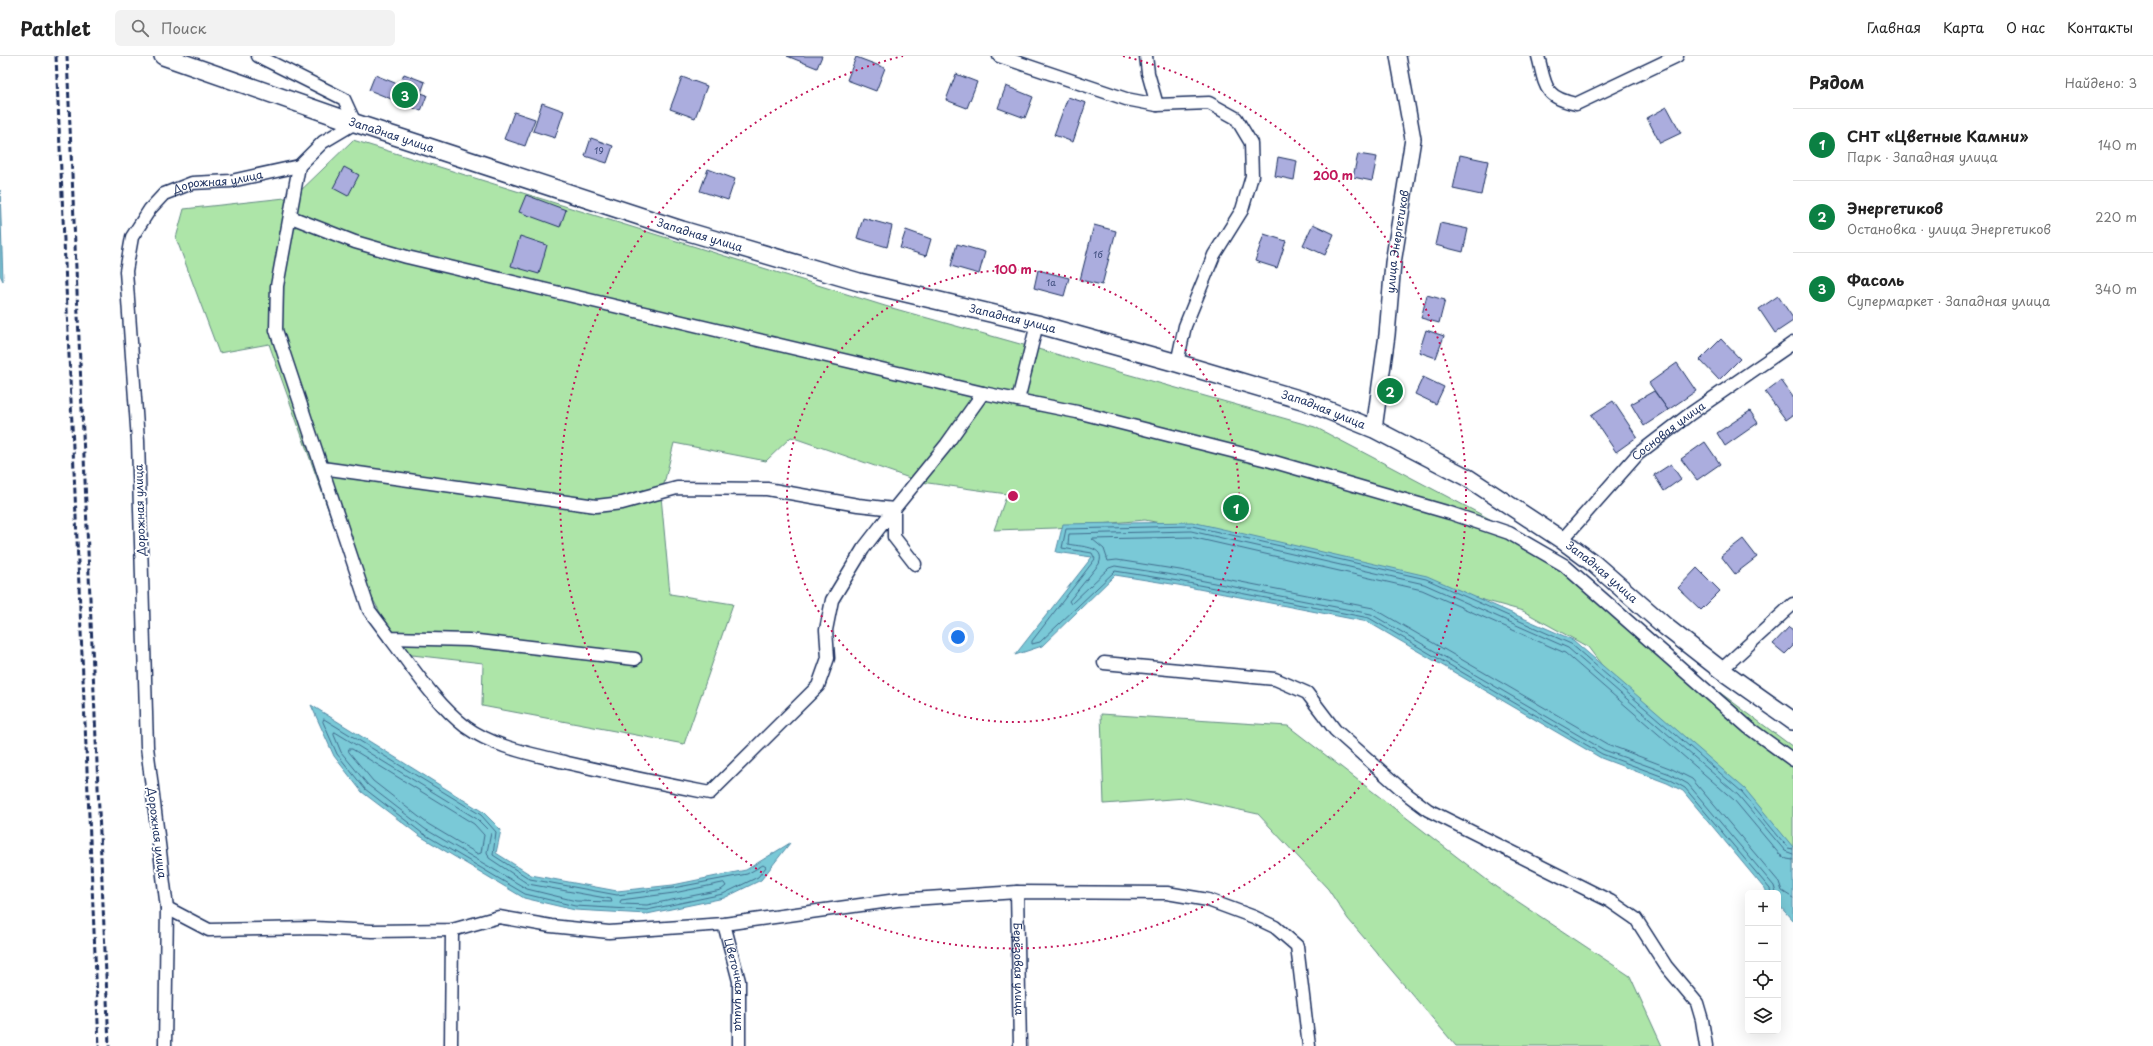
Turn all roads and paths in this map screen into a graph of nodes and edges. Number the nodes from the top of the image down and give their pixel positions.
1 (163, 56) edge
2 (258, 56) edge
3 (999, 56) edge
4 (1146, 56) edge
5 (1398, 56) edge
6 (1538, 56) edge
7 (1677, 56) edge
8 (1157, 106) junction
9 (355, 123) junction
10 (299, 166) junction
11 (291, 217) junction
12 (1037, 324) junction
13 (1793, 343) edge
14 (1177, 363) junction
15 (983, 393) junction
16 (1018, 400) junction
17 (1374, 429) junction
18 (322, 468) junction
19 (894, 509) junction
20 (1562, 540) junction
21 (915, 564) dead end
22 (1793, 604) edge
23 (390, 638) junction
24 (635, 659) dead end
25 (1104, 663) dead end
26 (1721, 670) junction
27 (1793, 722) edge
28 (1793, 760) edge
29 (1017, 892) junction
30 (167, 908) junction
31 (724, 924) junction
32 (452, 930) junction
33 (164, 1046) edge
34 (451, 1046) edge
35 (739, 1046) edge
36 (1020, 1046) edge
37 (1309, 1046) edge
38 (1706, 1046) edge

1 - 9 main road, Западная улица
2 - 9 street
3 - 8 street
4 - 8 street
5 - 17 street, улица Энергетиков
6 - 7 street
8 - 14 street
9 - 10 street
9 - 12 main road, Западная улица
10 - 11 street
10 - 30 street, Дорожная улица
11 - 15 street
11 - 18 street
12 - 14 main road, Западная улица
12 - 16 street
13 - 20 street, Сосновая улица
14 - 17 main road, Западная улица
15 - 16 street
15 - 19 street
16 - 28 street
17 - 20 main road, Западная улица
18 - 19 street
18 - 23 street
19 - 21 street
19 - 23 street
20 - 26 main road, Западная улица
22 - 26 street
23 - 24 street
25 - 38 street
26 - 27 main road, Западная улица
29 - 31 street
29 - 36 street, Берёзовая улица
29 - 37 street
30 - 32 street
30 - 33 street, Дорожная улица
31 - 32 street
31 - 35 street, Цветочная улица
32 - 34 street

